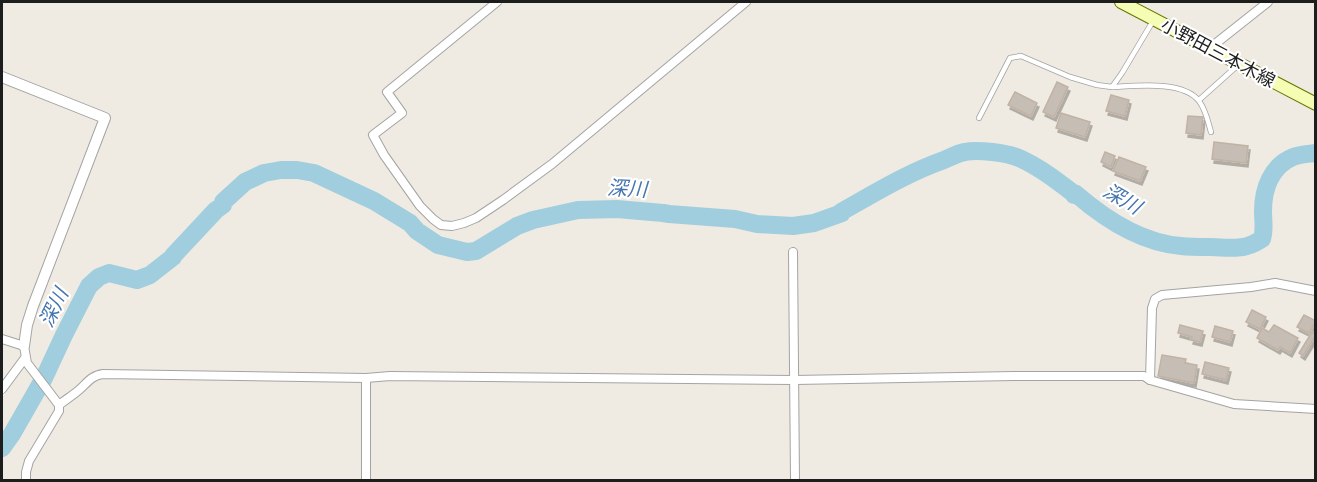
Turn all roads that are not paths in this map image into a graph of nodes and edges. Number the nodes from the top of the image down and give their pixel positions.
1 (496, 2) edge
2 (746, 2) edge
3 (1121, 2) edge
4 (1268, 2) edge
5 (1155, 19) junction
6 (1210, 48) junction
7 (1239, 64) junction
8 (2, 77) edge
9 (1112, 87) junction
10 (1199, 100) junction
11 (1316, 104) edge
12 (979, 118) dead end
13 (1211, 132) dead end
14 (793, 252) dead end
15 (1316, 291) edge
16 (2, 339) edge
17 (24, 346) junction
18 (26, 361) junction
19 (366, 378) junction
20 (795, 380) junction
21 (1150, 380) junction
22 (2, 389) edge
23 (58, 405) junction
24 (1316, 409) edge
25 (26, 480) edge
26 (366, 480) edge
27 (795, 480) edge

1 - 2 street
3 - 5 main road, 小野田三本木線
4 - 6 street
5 - 6 main road, 小野田三本木線
5 - 9 lane
6 - 7 main road, 小野田三本木線
7 - 10 lane
7 - 11 main road, 小野田三本木線
8 - 17 street
9 - 10 lane
9 - 12 lane
10 - 13 lane
14 - 20 street
15 - 21 street
16 - 17 street
17 - 18 street
18 - 22 street
18 - 23 street
19 - 20 street
19 - 23 street
19 - 26 street
20 - 21 street
20 - 27 street
21 - 24 street
23 - 25 street

